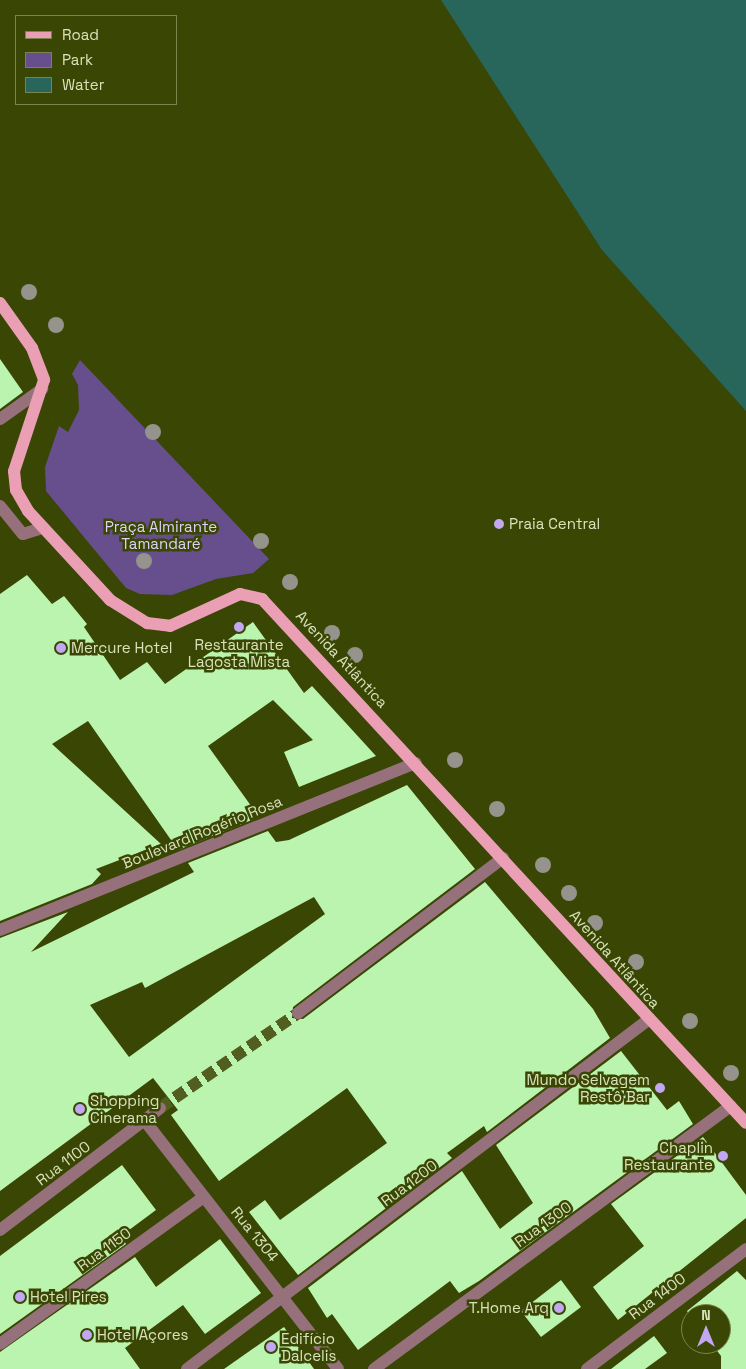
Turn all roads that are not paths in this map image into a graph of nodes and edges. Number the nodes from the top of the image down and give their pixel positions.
1 (0, 303) edge
2 (42, 389) junction
3 (0, 419) edge
4 (0, 506) edge
5 (43, 528) junction
6 (416, 763) junction
7 (503, 858) junction
8 (0, 930) edge
9 (298, 1013) tunnel mouth
10 (648, 1020) junction
11 (731, 1106) junction
12 (160, 1108) tunnel mouth
13 (145, 1121) junction
14 (746, 1123) edge
15 (204, 1197) junction
16 (0, 1230) edge
17 (746, 1249) edge
18 (286, 1297) junction
19 (0, 1344) edge
20 (187, 1369) edge
21 (338, 1369) edge
22 (374, 1369) edge
23 (587, 1369) edge

1 - 2 main road, Avenida Atlântica
2 - 3 street
2 - 5 main road, Avenida Atlântica
4 - 5 street
5 - 6 main road, Avenida Atlântica
6 - 7 main road, Avenida Atlântica
6 - 8 street, Boulevard Rogério Rosa
7 - 9 street
7 - 10 main road, Avenida Atlântica
10 - 11 main road, Avenida Atlântica
10 - 18 street, Rua 1200
11 - 14 main road, Avenida Atlântica
11 - 22 street, Rua 1300
12 - 13 street, Rua 1100
13 - 15 street, Rua 1304
13 - 16 street, Rua 1100
15 - 18 street, Rua 1304
15 - 19 street, Rua 1150
17 - 23 street, Rua 1400
18 - 20 street, Rua 1200
18 - 21 street, Rua 1304

